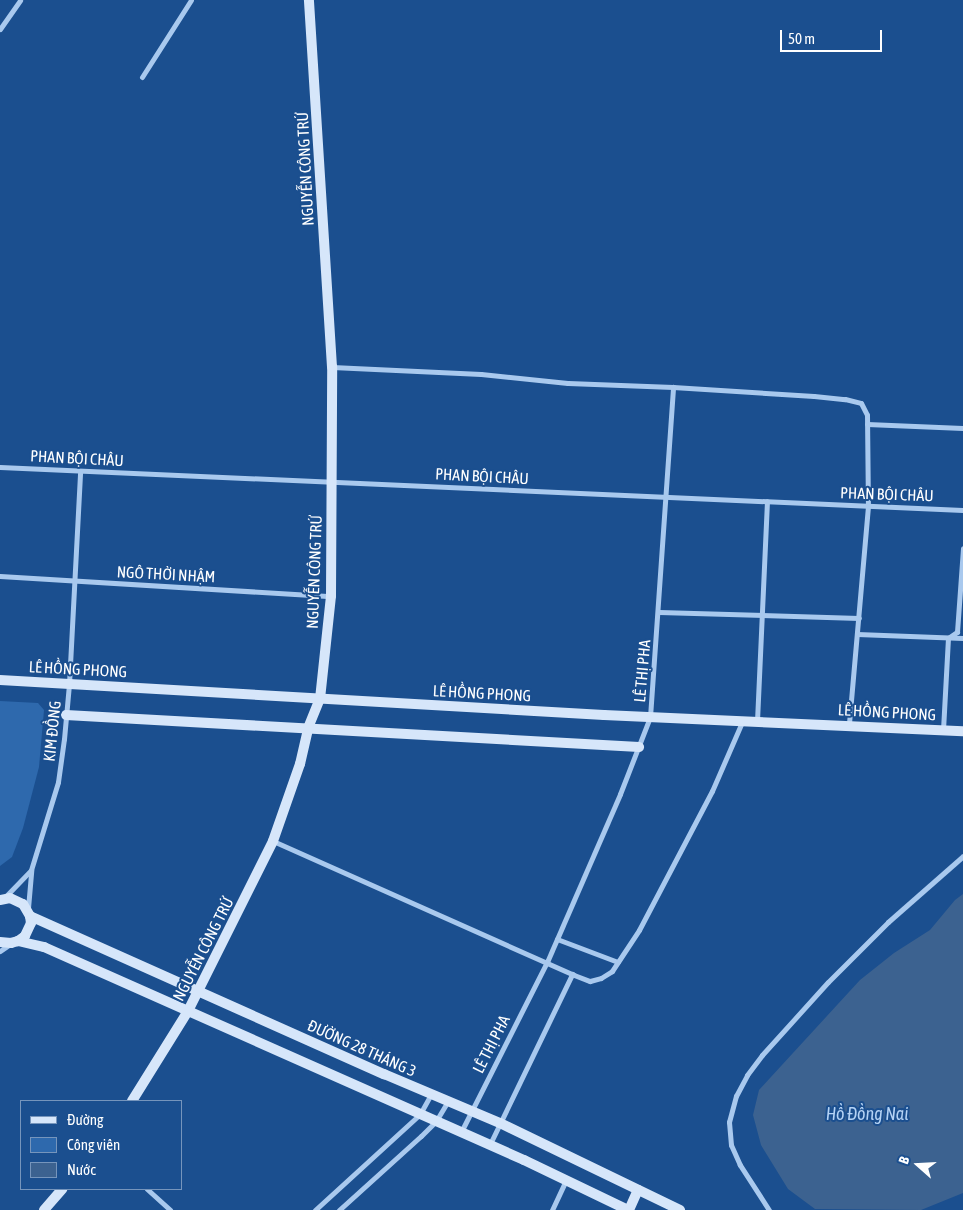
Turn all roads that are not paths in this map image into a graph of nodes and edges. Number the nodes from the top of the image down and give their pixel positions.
1 (20, 0) edge
2 (192, 0) edge
3 (309, 0) edge
4 (0, 29) edge
5 (142, 77) dead end
6 (332, 367) junction
7 (673, 387) junction
8 (867, 424) junction
9 (963, 428) edge
10 (0, 467) edge
11 (80, 471) junction
12 (332, 482) junction
13 (665, 497) junction
14 (767, 501) junction
15 (868, 506) junction
16 (963, 510) edge
17 (963, 548) edge
18 (0, 576) edge
19 (73, 582) junction
20 (331, 596) junction
21 (659, 612) junction
22 (761, 617) junction
23 (859, 618) junction
24 (857, 634) junction
25 (948, 638) junction
26 (963, 638) edge
27 (0, 680) edge
28 (69, 684) junction
29 (320, 699) junction
30 (66, 715) junction
31 (650, 718) junction
32 (742, 720) junction
33 (757, 721) junction
34 (850, 726) junction
35 (308, 728) junction
36 (943, 730) junction
37 (963, 731) edge
38 (639, 747) junction
39 (273, 841) junction
40 (963, 856) edge
41 (31, 870) junction
42 (2, 899) edge
43 (29, 912) junction
44 (557, 939) junction
45 (0, 942) edge
46 (15, 942) junction
47 (0, 951) edge
48 (547, 962) junction
49 (618, 962) junction
50 (572, 974) junction
51 (198, 992) junction
52 (188, 1011) junction
53 (431, 1094) junction
54 (133, 1100) edge
55 (448, 1101) junction
56 (471, 1111) junction
57 (420, 1114) junction
58 (436, 1121) junction
59 (500, 1123) junction
60 (461, 1132) junction
61 (489, 1145) junction
62 (566, 1180) junction
63 (61, 1190) edge
64 (148, 1190) edge
65 (638, 1190) junction
66 (44, 1210) edge
67 (170, 1210) edge
68 (315, 1210) edge
69 (339, 1210) edge
70 (552, 1210) edge
71 (629, 1210) edge
72 (680, 1210) edge
73 (769, 1210) edge

1 - 4 street
2 - 5 street
3 - 6 street, NGUYỄN CÔNG TRỨ
6 - 7 street
6 - 12 street, NGUYỄN CÔNG TRỨ
7 - 8 street
7 - 13 street, LÊ THỊ PHA
8 - 9 street
8 - 15 street
10 - 11 street, PHAN BỘI CHÂU
11 - 12 street, PHAN BỘI CHÂU
11 - 19 street, KIM ĐỒNG
12 - 13 street, PHAN BỘI CHÂU
12 - 20 street, NGUYỄN CÔNG TRỨ
13 - 14 street, PHAN BỘI CHÂU
13 - 21 street, LÊ THỊ PHA
14 - 15 street, PHAN BỘI CHÂU
14 - 22 street
15 - 16 street, PHAN BỘI CHÂU
15 - 23 street
17 - 25 street
18 - 19 street, NGÔ THỜI NHẬM
19 - 20 street, NGÔ THỜI NHẬM
19 - 28 street, KIM ĐỒNG
20 - 29 street, NGUYỄN CÔNG TRỨ
21 - 22 street
21 - 31 street, LÊ THỊ PHA
22 - 23 street
22 - 33 street
23 - 24 street
24 - 25 street
24 - 34 street
25 - 26 street
25 - 36 street
27 - 28 street, LÊ HỒNG PHONG
28 - 29 street, LÊ HỒNG PHONG
28 - 30 street, KIM ĐỒNG
29 - 31 street, LÊ HỒNG PHONG
29 - 35 street, NGUYỄN CÔNG TRỨ
30 - 35 street
30 - 41 street, KIM ĐỒNG
31 - 32 street, LÊ HỒNG PHONG
31 - 38 street, LÊ THỊ PHA
32 - 33 street, LÊ HỒNG PHONG
32 - 49 street
33 - 34 street, LÊ HỒNG PHONG
34 - 36 street, LÊ HỒNG PHONG
35 - 38 street
35 - 39 street, NGUYỄN CÔNG TRỨ
36 - 37 street, LÊ HỒNG PHONG
38 - 44 street, LÊ THỊ PHA
39 - 48 street
39 - 51 street, NGUYỄN CÔNG TRỨ
40 - 73 street
41 - 42 street, KIM ĐỒNG
41 - 43 street, KIM ĐỒNG
42 - 43 street, ĐƯỜNG 28 THÁNG 3
43 - 46 street
43 - 51 street, ĐƯỜNG 28 THÁNG 3
44 - 48 street, LÊ THỊ PHA
44 - 49 street
45 - 46 street
46 - 47 street
46 - 52 street
48 - 50 street
48 - 56 street, LÊ THỊ PHA
49 - 50 street
50 - 59 street
51 - 52 street, NGUYỄN CÔNG TRỨ
51 - 53 street, ĐƯỜNG 28 THÁNG 3
52 - 54 street, NGUYỄN CÔNG TRỨ
52 - 57 street
53 - 55 street, ĐƯỜNG 28 THÁNG 3
53 - 57 street
55 - 56 street, ĐƯỜNG 28 THÁNG 3
55 - 58 street
56 - 59 street, ĐƯỜNG 28 THÁNG 3
56 - 60 street, LÊ THỊ PHA
57 - 58 street
57 - 68 street
58 - 60 street
58 - 69 street
59 - 61 street
59 - 65 street, ĐƯỜNG 28 THÁNG 3
60 - 61 street
61 - 62 street
62 - 70 street
62 - 71 street
63 - 66 street
64 - 67 street
65 - 71 street
65 - 72 street, ĐƯỜNG 28 THÁNG 3

